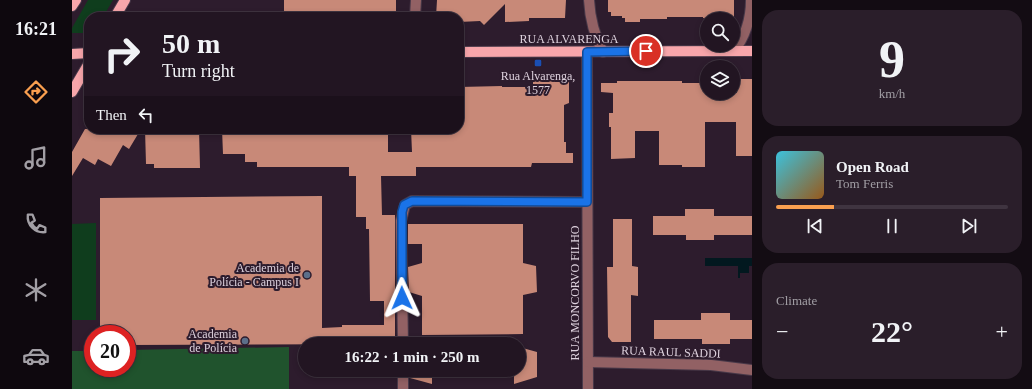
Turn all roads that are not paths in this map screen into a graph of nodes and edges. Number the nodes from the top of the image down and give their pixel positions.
1 (76, 0) edge
2 (125, 0) edge
3 (416, 0) edge
4 (589, 0) edge
5 (751, 0) edge
6 (72, 6) edge
7 (118, 12) edge
8 (416, 12) edge
9 (740, 42) edge
10 (700, 51) edge
11 (740, 51) edge
12 (752, 51) edge
13 (464, 52) edge
14 (587, 52) junction
15 (603, 52) junction
16 (84, 53) edge
17 (72, 54) edge
18 (84, 72) edge
19 (72, 92) edge
20 (587, 202) junction
21 (403, 337) edge
22 (588, 362) junction
23 (752, 370) edge
24 (403, 377) edge
25 (403, 389) edge
26 (588, 389) edge

1 - 6 main road
2 - 7 main road
3 - 8 street
4 - 15 street
5 - 9 street
10 - 15 main road, RUA ALVARENGA
11 - 12 main road, RUA ALVARENGA
13 - 14 main road, RUA ALVARENGA
14 - 15 main road, RUA ALVARENGA
14 - 20 street, RUA MONCORVO FILHO
16 - 17 main road
18 - 19 main road
20 - 21 street
20 - 22 street, RUA MONCORVO FILHO
22 - 23 street, RUA RAUL SADDI
22 - 26 street, RUA MONCORVO FILHO
24 - 25 street

